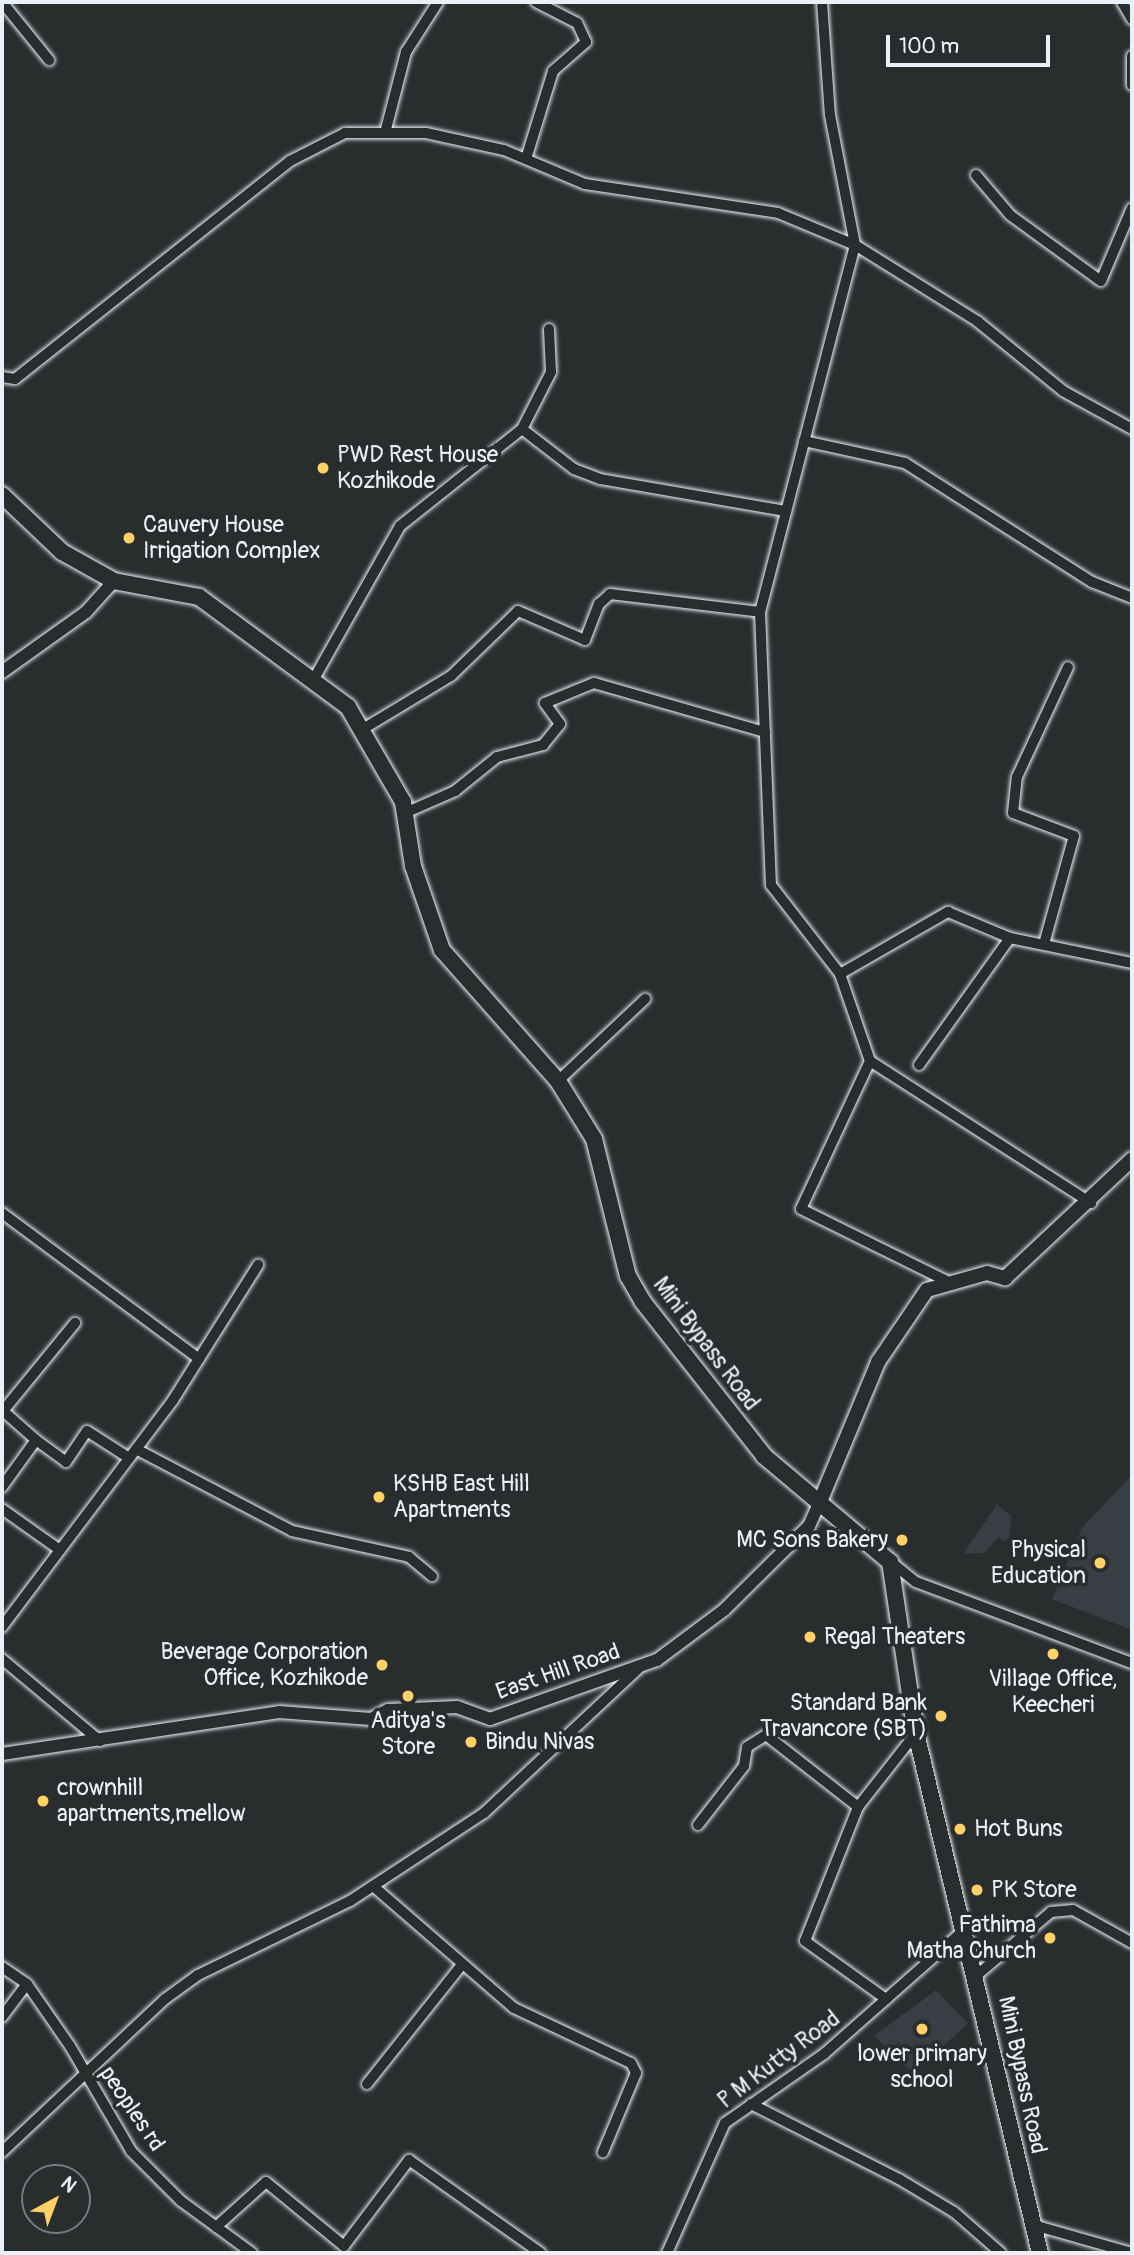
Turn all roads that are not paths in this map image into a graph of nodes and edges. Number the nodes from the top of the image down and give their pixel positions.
1 (2, 2) edge
2 (438, 2) edge
3 (536, 2) edge
4 (822, 2) edge
5 (1122, 2) edge
6 (1132, 19) edge
7 (1132, 56) edge
8 (49, 60) dead end
9 (1132, 85) edge
10 (384, 133) junction
11 (526, 159) junction
12 (976, 175) dead end
13 (1132, 208) edge
14 (855, 245) junction
15 (549, 329) dead end
16 (2, 377) edge
17 (522, 429) junction
18 (1132, 429) edge
19 (804, 441) junction
20 (2, 495) edge
21 (786, 511) junction
22 (114, 581) junction
23 (1132, 598) edge
24 (760, 612) junction
25 (1068, 667) dead end
26 (2, 672) edge
27 (315, 677) junction
28 (363, 729) junction
29 (765, 732) junction
30 (405, 813) junction
31 (1010, 938) junction
32 (1044, 944) junction
33 (1132, 963) edge
34 (840, 974) junction
35 (645, 999) dead end
36 (870, 1061) junction
37 (919, 1065) dead end
38 (558, 1081) junction
39 (1132, 1159) edge
40 (1091, 1203) junction
41 (2, 1213) edge
42 (258, 1265) dead end
43 (951, 1283) junction
44 (75, 1323) dead end
45 (199, 1359) junction
46 (3, 1411) edge
47 (36, 1440) junction
48 (133, 1454) junction
49 (2, 1487) edge
50 (819, 1504) junction
51 (2, 1509) edge
52 (60, 1550) junction
53 (890, 1562) junction
54 (432, 1576) dead end
55 (2, 1627) edge
56 (2, 1659) edge
57 (1132, 1663) edge
58 (643, 1664) junction
59 (916, 1733) junction
60 (100, 1741) junction
61 (2, 1754) edge
62 (858, 1807) junction
63 (698, 1825) dead end
64 (373, 1886) junction
65 (962, 1932) junction
66 (1132, 1943) edge
67 (2, 1967) edge
68 (460, 1967) junction
69 (976, 1976) junction
70 (27, 1984) junction
71 (886, 1999) junction
72 (2, 2017) edge
73 (85, 2077) junction
74 (367, 2084) dead end
75 (751, 2104) junction
76 (2, 2152) edge
77 (603, 2152) dead end
78 (1029, 2224) junction
79 (216, 2227) junction
80 (252, 2253) edge
81 (541, 2253) edge
82 (667, 2253) edge
83 (1002, 2253) edge
84 (1041, 2253) edge
85 (1132, 2253) edge

1 - 8 street
2 - 10 street
3 - 11 street
4 - 14 street
5 - 6 street
7 - 9 street
10 - 11 street
10 - 16 street
11 - 14 street
12 - 13 street
14 - 18 street
14 - 19 street
15 - 17 street
17 - 21 street
17 - 27 street
19 - 21 street
19 - 23 street
20 - 22 main road, Mini Bypass Road
21 - 24 street
22 - 26 street
22 - 27 main road, Mini Bypass Road
24 - 28 street
24 - 29 street
25 - 32 street
27 - 28 main road, Mini Bypass Road
28 - 30 main road, Mini Bypass Road
29 - 30 street
29 - 34 street
30 - 38 main road, Mini Bypass Road
31 - 32 street
31 - 34 street
31 - 37 street
32 - 33 street
34 - 36 street
35 - 38 street
36 - 40 street
36 - 43 street
38 - 50 main road, Mini Bypass Road
39 - 40 main road
40 - 43 main road
41 - 45 street
42 - 45 street
43 - 50 main road
44 - 46 street
45 - 48 street
46 - 47 street
47 - 48 street
47 - 49 street
48 - 52 street
48 - 54 street
50 - 53 main road, Mini Bypass Road
50 - 58 street, East Hill Road
51 - 52 street
52 - 55 street
53 - 57 street
53 - 59 main road, Mini Bypass Road
56 - 60 street
58 - 60 street, East Hill Road
58 - 64 street
59 - 62 street
59 - 65 main road, Mini Bypass Road
60 - 61 street, East Hill Road
62 - 63 street
62 - 71 street
64 - 68 street
64 - 73 street
65 - 69 main road, Mini Bypass Road
65 - 71 street, P M Kutty Road
66 - 69 street
67 - 70 street, peoples rd
68 - 74 street
68 - 77 street
69 - 78 main road, Mini Bypass Road
70 - 72 street
70 - 73 street, peoples rd
71 - 75 street, P M Kutty Road
73 - 76 street
73 - 79 street, peoples rd
75 - 82 street, P M Kutty Road
75 - 83 street
78 - 84 main road, Mini Bypass Road
78 - 85 street
79 - 80 street, peoples rd
79 - 81 street

